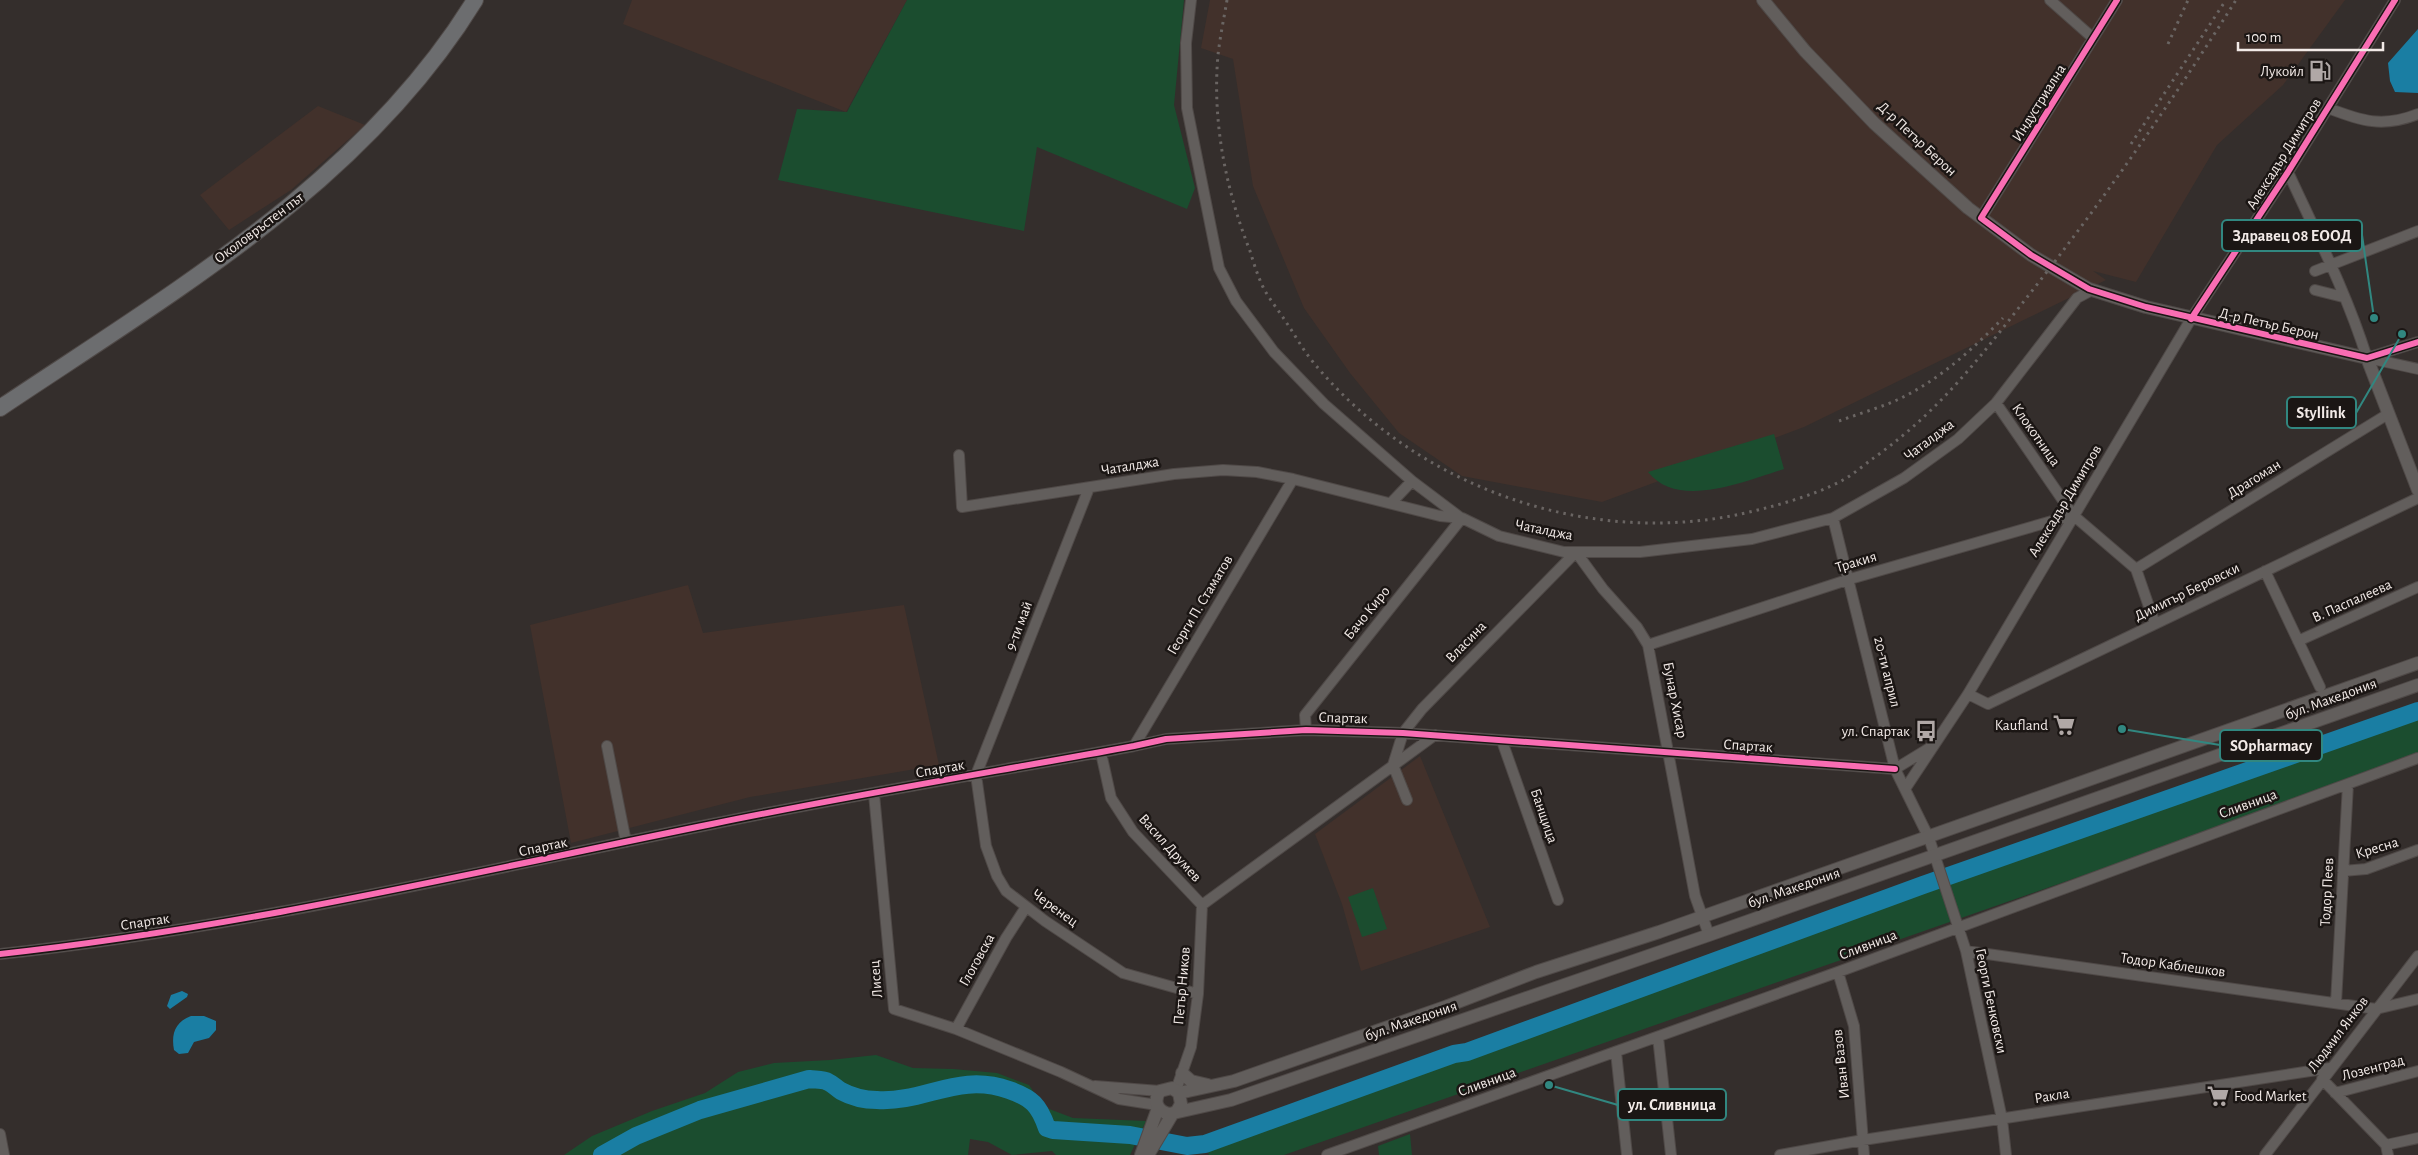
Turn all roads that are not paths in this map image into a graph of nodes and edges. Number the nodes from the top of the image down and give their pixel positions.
1 (475, 0) edge
2 (1191, 0) edge
3 (1762, 0) edge
4 (2050, 0) edge
5 (2117, 0) edge
6 (2395, 0) edge
7 (2093, 38) junction
8 (2328, 108) junction
9 (2418, 114) edge
10 (2288, 172) junction
11 (1981, 218) junction
12 (2418, 231) edge
13 (2331, 265) junction
14 (2315, 271) dead end
15 (2092, 290) junction
16 (2315, 290) dead end
17 (2343, 297) junction
18 (2192, 319) junction
19 (2418, 342) edge
20 (2367, 358) junction
21 (2418, 369) edge
22 (1996, 404) junction
23 (0, 408) edge
24 (2388, 414) junction
25 (959, 454) dead end
26 (1292, 480) junction
27 (1412, 481) junction
28 (1089, 488) junction
29 (2418, 490) edge
30 (2418, 498) edge
31 (1392, 503) junction
32 (2073, 514) junction
33 (1462, 518) junction
34 (1833, 518) junction
35 (1576, 552) junction
36 (2136, 569) junction
37 (2265, 571) junction
38 (1850, 579) junction
39 (2418, 587) edge
40 (2155, 624) junction
41 (2298, 642) junction
42 (1648, 645) junction
43 (2418, 663) edge
44 (2418, 685) edge
45 (2320, 687) dead end
46 (1968, 694) junction
47 (1306, 730) junction
48 (1404, 733) junction
49 (1435, 735) junction
50 (1502, 741) junction
51 (607, 746) dead end
52 (1134, 746) junction
53 (1933, 746) junction
54 (1101, 752) junction
55 (1670, 753) junction
56 (2418, 758) edge
57 (1393, 765) junction
58 (1895, 769) junction
59 (976, 775) junction
60 (2348, 784) junction
61 (1905, 789) junction
62 (874, 794) junction
63 (1407, 800) dead end
64 (1929, 838) junction
65 (626, 842) junction
66 (2418, 850) edge
67 (1937, 860) junction
68 (2343, 871) junction
69 (1558, 900) dead end
70 (1202, 905) junction
71 (1026, 907) junction
72 (1702, 917) junction
73 (1958, 927) junction
74 (1709, 935) junction
75 (1966, 951) junction
76 (0, 954) edge
77 (2418, 956) edge
78 (1838, 972) junction
79 (1198, 994) junction
80 (2418, 998) edge
81 (2336, 1003) junction
82 (2376, 1008) junction
83 (956, 1029) junction
84 (1658, 1037) junction
85 (1616, 1052) junction
86 (2330, 1068) junction
87 (1182, 1071) junction
88 (2418, 1071) edge
89 (2322, 1079) junction
90 (1092, 1086) junction
91 (1210, 1086) junction
92 (1170, 1091) junction
93 (2335, 1093) junction
94 (1157, 1107) junction
95 (1175, 1112) junction
96 (2002, 1120) junction
97 (1156, 1131) junction
98 (0, 1134) edge
99 (2418, 1138) edge
100 (1864, 1140) junction
101 (2387, 1150) edge
102 (1146, 1152) edge
103 (4, 1155) edge
104 (1327, 1155) edge
105 (1628, 1155) edge
106 (1671, 1155) edge
107 (1780, 1155) edge
108 (1864, 1155) edge
109 (2006, 1155) edge
110 (2265, 1155) edge

1 - 23 main road, Околовръстен път
2 - 27 street
3 - 11 street, Д-р Петър Берон
4 - 7 street
5 - 7 street, Индустриална
6 - 8 street, Алексадър Димитров
7 - 11 street, Индустриална
8 - 9 street
8 - 10 street, Алексадър Димитров
10 - 13 street
10 - 18 street, Алексадър Димитров
11 - 15 street, Д-р Петър Берон
12 - 13 street
13 - 14 street
13 - 17 street
15 - 18 street, Д-р Петър Берон
15 - 22 street, Чаталджа
16 - 17 street
17 - 20 street
18 - 20 street, Д-р Петър Берон
18 - 32 street, Алексадър Димитров
19 - 20 street
20 - 21 street, Д-р Петър Берон
20 - 24 street
22 - 32 street, Клокотница
22 - 34 street, Чаталджа
24 - 29 street
24 - 36 street, Драгоман
25 - 28 street, Чаталджа
26 - 28 street, Чаталджа
26 - 31 street, Чаталджа
26 - 52 street, Георги П. Стаматов
27 - 31 street
27 - 33 street
28 - 59 street, 9-ти май
30 - 37 street, Димитър Беровски
31 - 33 street, Чаталджа
32 - 36 street, Клокотница
32 - 38 street, Тракия
32 - 46 street, Алексадър Димитров
33 - 35 street, Чаталджа
33 - 47 street, Бачо Киро
34 - 35 street, Чаталджа
34 - 38 street, 20-ти април
35 - 42 street, Бунар Хисар
35 - 48 street, Власина
36 - 40 street, Клокотница
37 - 40 street, Димитър Беровски
37 - 41 street
38 - 42 street, Тракия
38 - 58 street, 20-ти април
39 - 41 street, В. Паспалеева
40 - 46 street, Димитър Беровски
41 - 45 street
42 - 55 street, Бунар Хисар
43 - 64 street, бул. Македония
44 - 67 street, бул. Македония
46 - 53 street, Алексадър Димитров
47 - 48 street, Спартак
47 - 52 street, Спартак
48 - 49 street, Спартак
48 - 57 street, Власина
49 - 50 street, Спартак
49 - 57 street
50 - 55 street, Спартак
50 - 69 street, Банщица
51 - 65 street
52 - 54 street, Спартак
53 - 58 street
53 - 61 street, Алексадър Димитров
54 - 59 street, Спартак
54 - 70 street, Васил Друмев
55 - 58 street, Спартак
55 - 72 street, Бунар Хисар
56 - 60 street, Сливница
57 - 63 street
57 - 70 street
58 - 61 street, 20-ти април
59 - 62 street, Спартак
59 - 71 street, Черенец
60 - 68 street, Тодор Пеев
60 - 73 street, Сливница
61 - 64 street, 20-ти април
62 - 65 street, Спартак
62 - 83 street, Лисец
64 - 67 street, 20-ти април
64 - 72 street, бул. Македония
65 - 76 street, Спартак
66 - 68 street, Кресна
67 - 73 street, Георги Бенковски
67 - 74 street, бул. Македония
68 - 81 street, Тодор Пеев
70 - 79 street, Петър Ников
71 - 79 street, Черенец
71 - 83 street, Глоговска
72 - 74 street, Бунар Хисар
72 - 91 street, бул. Македония
73 - 75 street, Георги Бенковски
73 - 78 street, Сливница
74 - 95 street, бул. Македония
75 - 81 street, Тодор Каблешков
75 - 96 street, Георги Бенковски
77 - 82 street, Людмил Янков
78 - 84 street, Сливница
78 - 100 street, Иван Вазов
79 - 87 street, Петър Ников
80 - 82 street
81 - 82 street, Тодор Каблешков
82 - 86 street, Людмил Янков
83 - 90 street, Лисец
84 - 85 street, Сливница
84 - 106 street
85 - 104 street, Сливница
85 - 105 street
86 - 89 street, Людмил Янков
86 - 96 street, Ракла
87 - 91 street
87 - 92 street, Петър Ников
88 - 93 street, Лозенград
89 - 93 street
89 - 110 street, Людмил Янков
90 - 92 street, Лисец
90 - 94 street, Лисец
91 - 92 street, бул. Македония
92 - 94 street
92 - 95 street
93 - 101 street
94 - 95 street
94 - 97 street
95 - 97 street
96 - 100 street, Ракла
96 - 109 street, Георги Бенковски
97 - 102 street
98 - 103 street
99 - 101 street
100 - 107 street, Ракла
100 - 108 street, Иван Вазов

